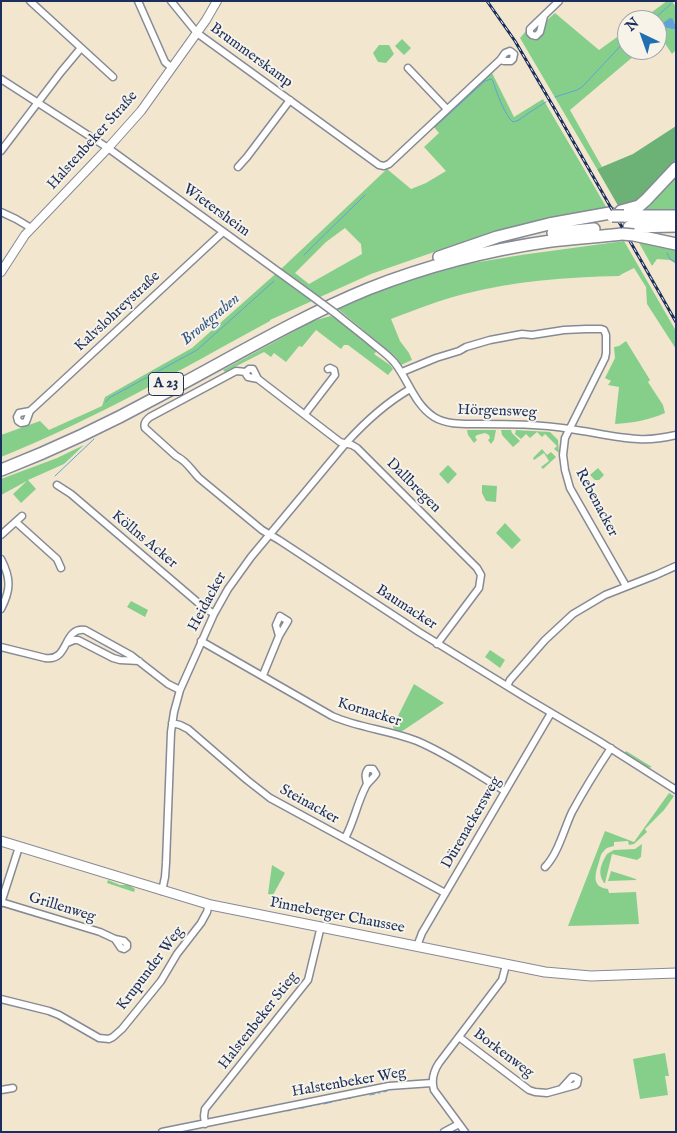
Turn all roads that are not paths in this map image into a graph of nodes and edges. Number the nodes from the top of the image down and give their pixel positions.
1 (30, 1) edge
2 (138, 1) edge
3 (170, 1) edge
4 (217, 1) edge
5 (559, 1) edge
6 (544, 16) dead end
7 (196, 33) junction
8 (82, 48) junction
9 (500, 60) dead end
10 (172, 68) junction
11 (408, 68) dead end
12 (113, 77) dead end
13 (1, 78) edge
14 (290, 100) junction
15 (37, 102) junction
16 (447, 109) junction
17 (108, 148) junction
18 (1, 151) edge
19 (238, 167) dead end
20 (676, 168) edge
21 (1, 212) edge
22 (617, 214) junction
23 (676, 216) edge
24 (676, 226) edge
25 (31, 228) junction
26 (626, 231) junction
27 (223, 232) junction
28 (676, 234) edge
29 (676, 244) edge
30 (452, 253) junction
31 (1, 272) edge
32 (309, 294) joint
33 (328, 369) dead end
34 (402, 372) junction
35 (410, 388) junction
36 (30, 411) dead end
37 (305, 414) junction
38 (144, 424) joint
39 (569, 428) junction
40 (675, 437) edge
41 (346, 443) junction
42 (1, 462) edge
43 (1, 470) edge
44 (57, 486) dead end
45 (22, 516) dead end
46 (16, 522) junction
47 (1, 535) edge
48 (269, 535) junction
49 (1, 559) edge
50 (676, 566) edge
51 (61, 568) dead end
52 (626, 586) junction
53 (1, 609) edge
54 (214, 614) junction
55 (279, 636) dead end
56 (201, 641) junction
57 (66, 644) junction
58 (437, 644) junction
59 (1, 647) edge
60 (139, 661) junction
61 (263, 675) junction
62 (507, 686) junction
63 (180, 690) junction
64 (551, 713) junction
65 (172, 723) junction
66 (611, 748) junction
67 (366, 784) dead end
68 (676, 790) edge
69 (505, 791) junction
70 (345, 838) junction
71 (1, 841) edge
72 (20, 847) junction
73 (545, 867) dead end
74 (162, 891) junction
75 (445, 893) junction
76 (1, 902) edge
77 (209, 904) junction
78 (320, 926) junction
79 (115, 939) dead end
80 (417, 946) junction
81 (506, 965) junction
82 (676, 973) edge
83 (1, 999) edge
84 (458, 1037) junction
85 (432, 1083) junction
86 (13, 1088) dead end
87 (562, 1088) dead end
88 (1, 1090) edge
89 (205, 1124) junction
90 (459, 1124) junction
91 (162, 1132) edge
92 (444, 1132) edge
93 (465, 1132) edge

1 - 8 street
2 - 10 street
3 - 7 street, Brummerskamp
4 - 7 street, Halstenbeker Straße
5 - 6 street
7 - 10 street, Halstenbeker Straße
7 - 14 street, Brummerskamp
8 - 12 street
8 - 15 street
9 - 16 street, Brummerskamp
10 - 17 street, Halstenbeker Straße
11 - 16 street
13 - 15 street, Wietersheim
14 - 16 street, Brummerskamp
14 - 19 street, Brummerskamp
15 - 17 street, Wietersheim
15 - 18 street
17 - 25 street, Halstenbeker Straße
17 - 27 street, Wietersheim
20 - 22 highway
21 - 25 street
22 - 23 highway
22 - 30 highway
24 - 26 highway, A 23
25 - 31 street, Halstenbeker Straße
26 - 28 highway, A 23
26 - 29 highway
26 - 30 highway, A 23
26 - 43 highway, A 23
27 - 32 street, Wietersheim
27 - 36 street, Kalvslohreystraße
30 - 42 highway, A 23
32 - 34 street, Hörgensweg, bridge
33 - 37 street
34 - 35 street, Hörgensweg
34 - 39 street, Rebenacker
35 - 39 street, Hörgensweg
35 - 41 street, Heidacker
37 - 38 street, Dallbregen
37 - 41 street, Dallbregen
38 - 48 street, Baumacker
39 - 40 street, Hörgensweg
39 - 52 street, Rebenacker
41 - 48 street, Heidacker
41 - 58 street, Dallbregen
44 - 54 street, Köllns Acker
45 - 46 street
46 - 47 street
46 - 51 street
48 - 54 street, Heidacker
48 - 58 street, Baumacker
49 - 53 street
50 - 52 street
52 - 62 street
54 - 56 street, Heidacker
55 - 61 street
56 - 61 street, Kornacker
56 - 63 street, Heidacker
57 - 59 street
57 - 60 street
57 - 60 street
58 - 62 street, Baumacker
60 - 63 street
61 - 69 street, Kornacker
62 - 64 street, Baumacker
63 - 65 street, Heidacker
64 - 66 street, Baumacker
64 - 69 street, Dürenackersweg
65 - 70 street, Steinacker
65 - 74 street, Heidacker
66 - 68 street, Baumacker
66 - 73 street
67 - 70 street
69 - 75 street, Dürenackersweg
70 - 75 street, Steinacker
71 - 72 main road, Pinneberger Chaussee
72 - 74 main road, Pinneberger Chaussee
72 - 76 street
74 - 77 main road, Pinneberger Chaussee
75 - 80 street, Dürenackersweg
76 - 79 street, Grillenweg
77 - 78 main road, Pinneberger Chaussee
77 - 83 street, Krupunder Weg
78 - 80 main road, Pinneberger Chaussee
78 - 89 street, Halstenbeker Stieg
80 - 81 main road, Pinneberger Chaussee
81 - 82 main road, Pinneberger Chaussee
81 - 84 street
84 - 85 street
84 - 87 street, Borkenweg
85 - 89 street, Halstenbeker Weg
85 - 90 street
86 - 88 street
89 - 91 street, Halstenbeker Weg
90 - 92 street
90 - 93 street

